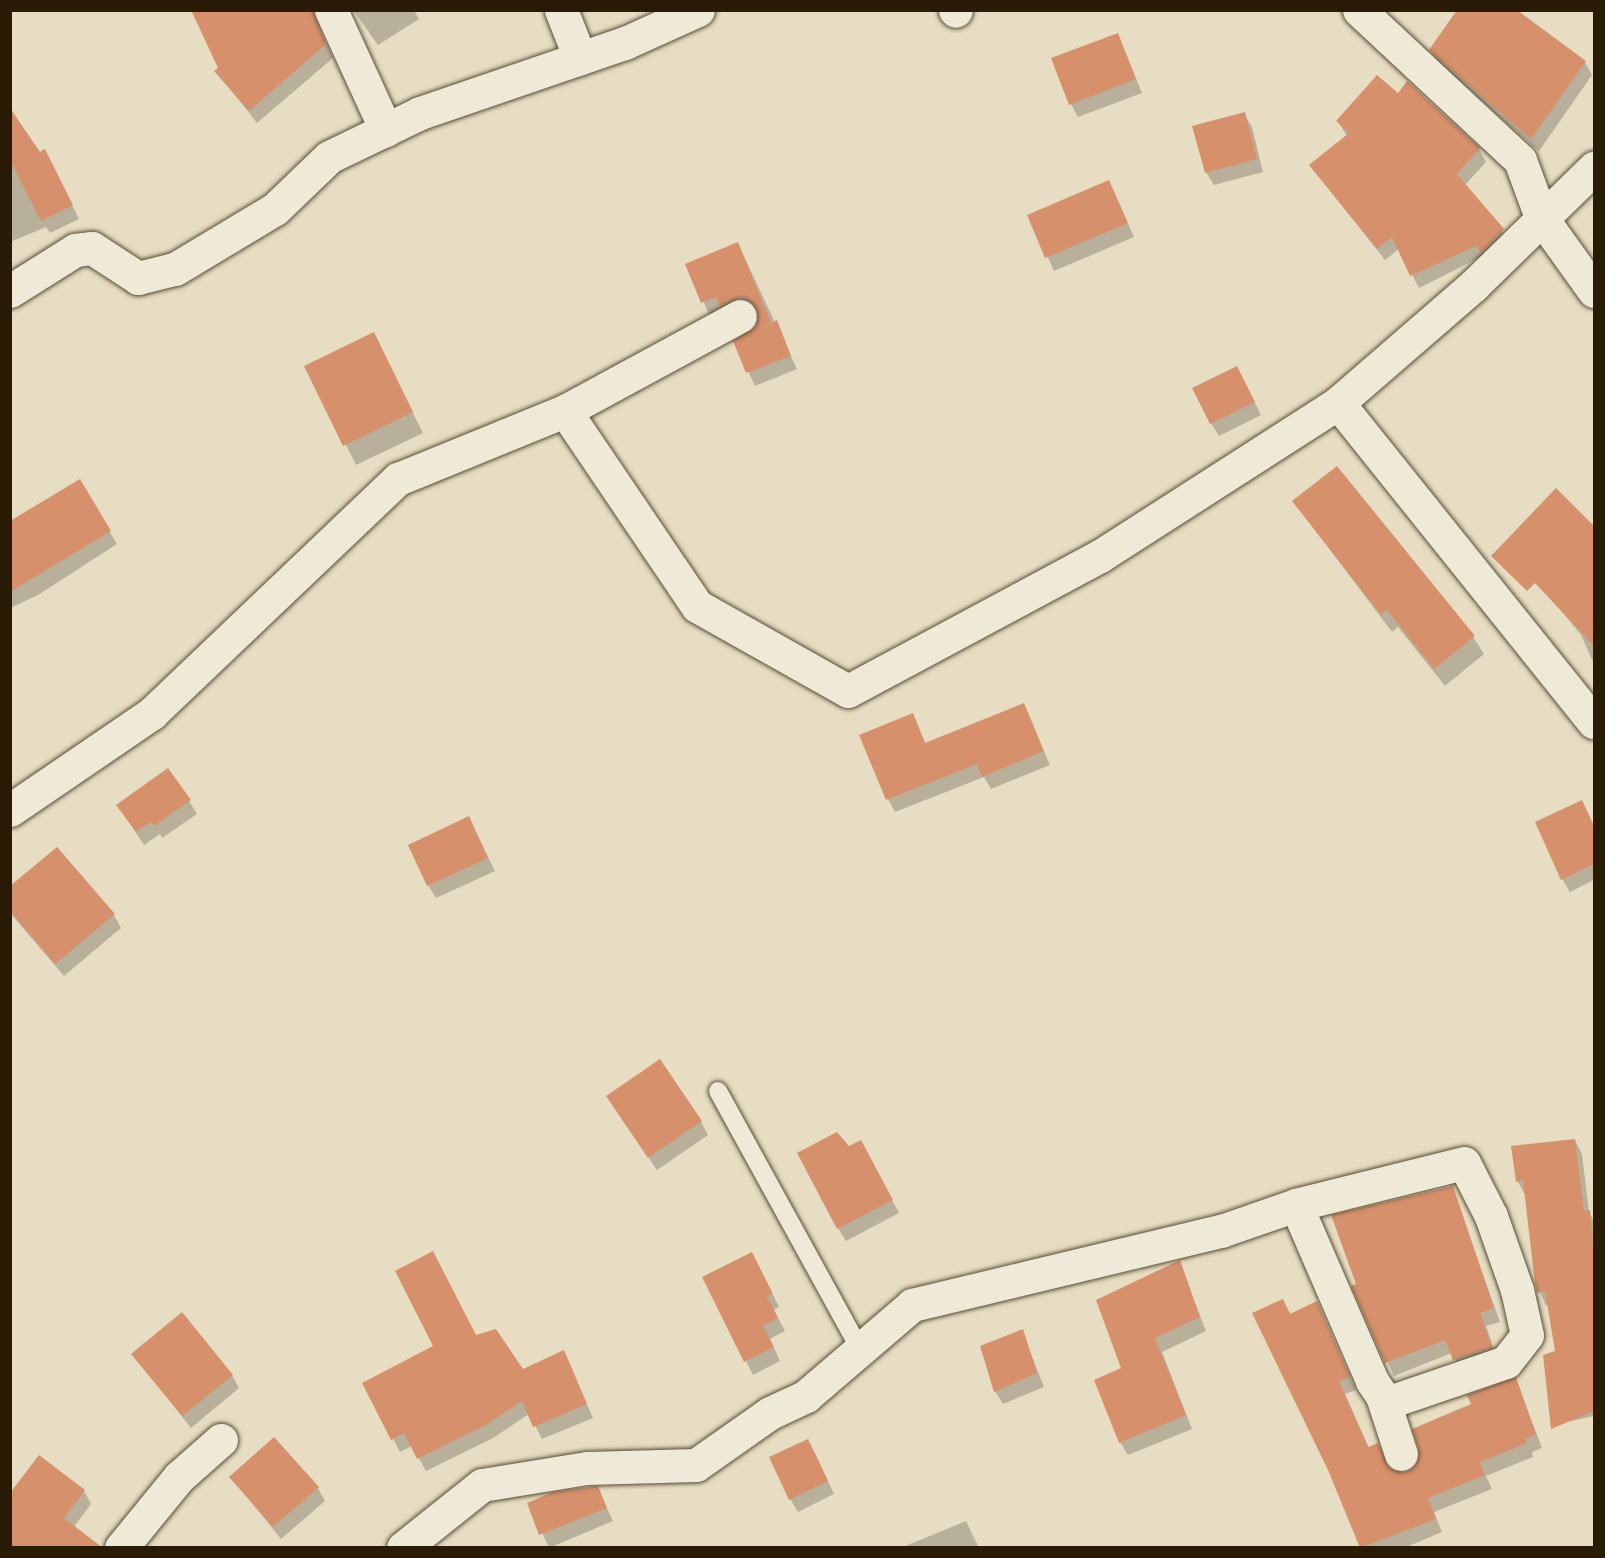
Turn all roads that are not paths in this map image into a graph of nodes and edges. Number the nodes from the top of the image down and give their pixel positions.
1 (331, 10) edge
2 (561, 10) edge
3 (698, 10) edge
4 (1359, 10) edge
5 (580, 58) junction
6 (386, 130) junction
7 (1594, 168) edge
8 (1541, 216) junction
9 (10, 291) edge
10 (1594, 291) edge
11 (740, 316) dead end
12 (1338, 403) junction
13 (565, 411) junction
14 (1594, 722) edge
15 (10, 810) edge
16 (718, 1091) dead end
17 (1296, 1205) junction
18 (861, 1351) junction
19 (1382, 1396) junction
20 (221, 1440) dead end
21 (1401, 1454) dead end
22 (121, 1548) edge
23 (403, 1548) edge

1 - 6 street
2 - 5 street
3 - 5 street
4 - 8 street
5 - 6 street
6 - 9 street
7 - 8 street
8 - 10 street
8 - 12 street
11 - 13 street
12 - 13 street
12 - 14 street
13 - 15 street
16 - 18 lane
17 - 18 street
17 - 19 street
17 - 19 street
18 - 23 street
19 - 21 street
20 - 22 street

